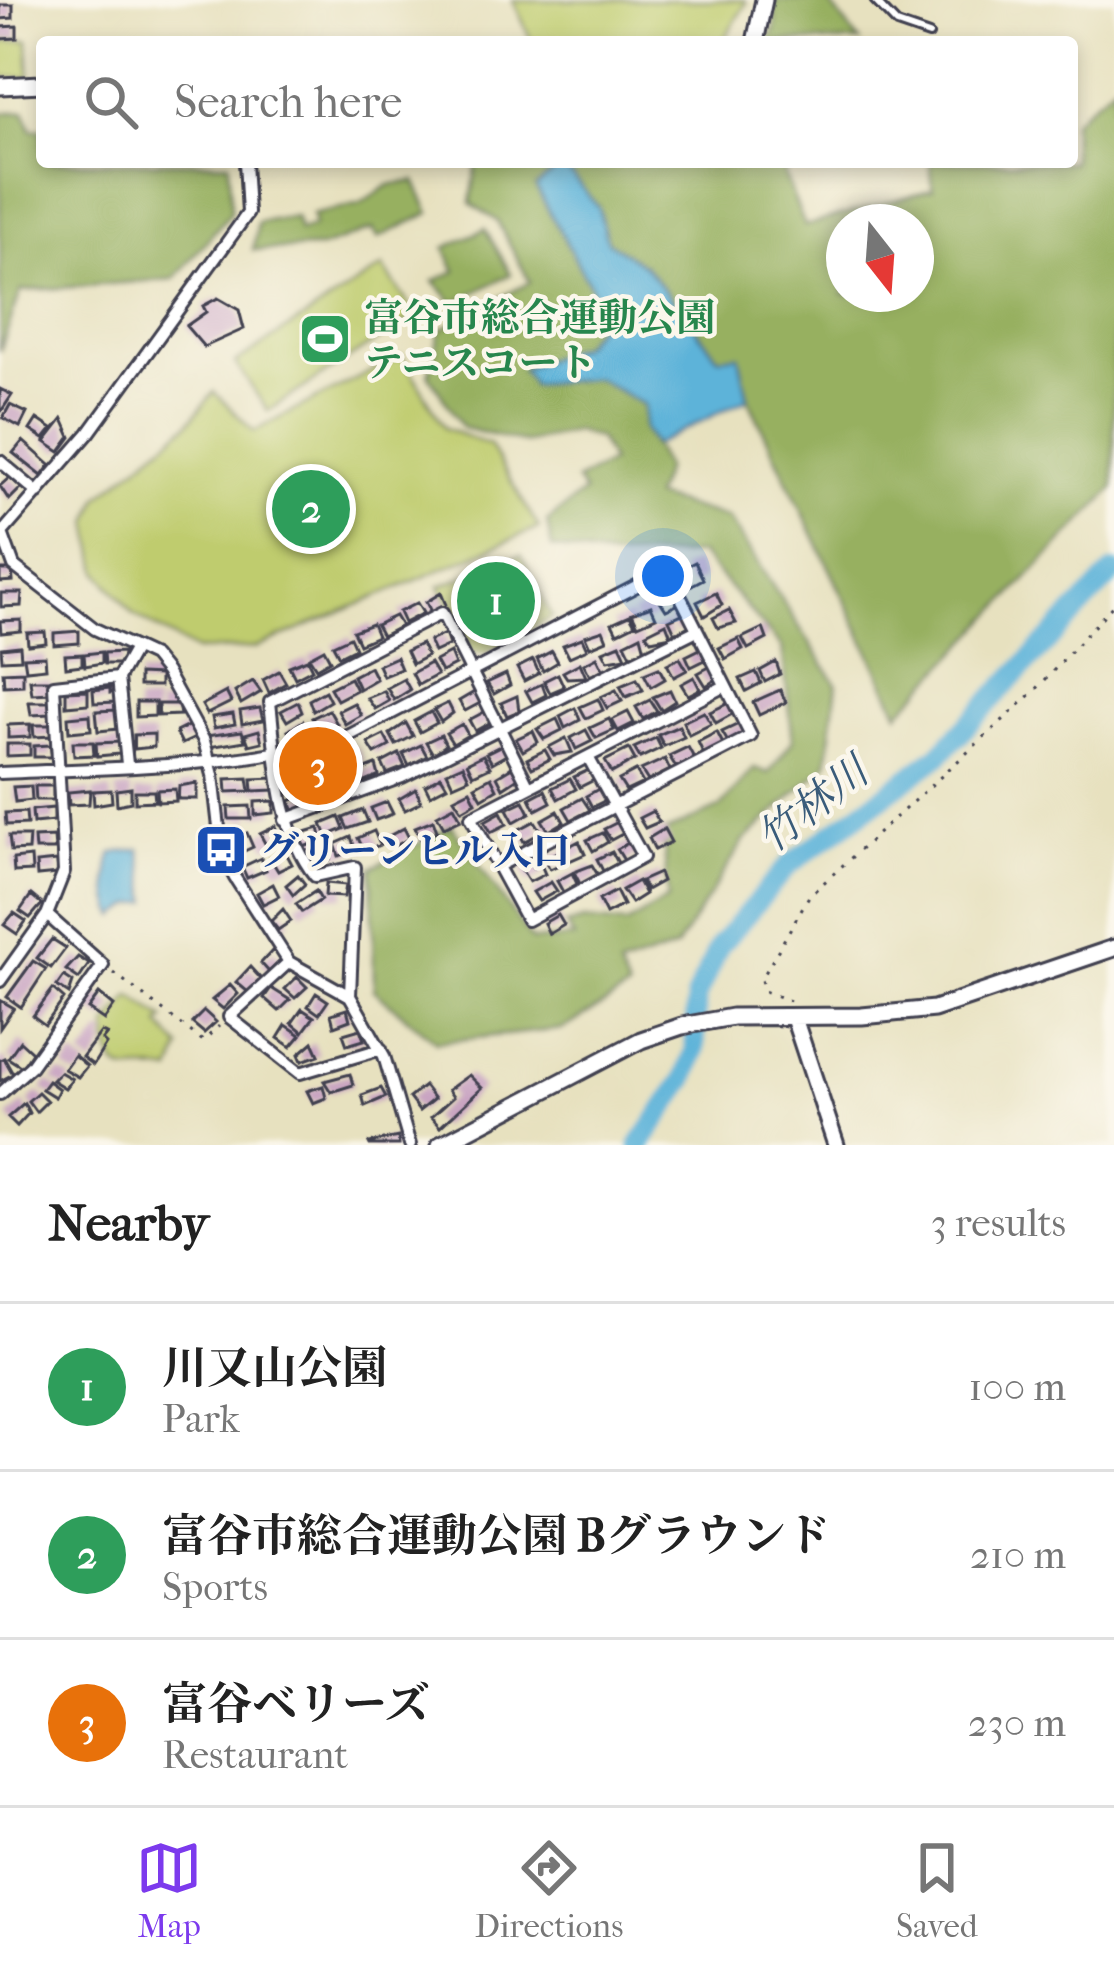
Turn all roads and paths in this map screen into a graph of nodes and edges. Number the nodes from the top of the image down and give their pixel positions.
1 (764, 0) edge
2 (874, 0) edge
3 (929, 35) dead end
4 (756, 36) edge
5 (36, 84) edge
6 (0, 86) edge
7 (245, 168) edge
8 (0, 461) edge
9 (38, 493) junction
10 (1114, 604) edge
11 (697, 630) junction
12 (135, 647) junction
13 (471, 670) junction
14 (118, 678) junction
15 (725, 686) junction
16 (500, 729) junction
17 (276, 751) junction
18 (588, 757) junction
19 (209, 760) junction
20 (127, 764) junction
21 (57, 770) junction
22 (0, 773) edge
23 (529, 787) junction
24 (615, 806) junction
25 (285, 820) junction
26 (498, 866) junction
27 (47, 914) junction
28 (1114, 948) edge
29 (289, 962) junction
30 (103, 964) junction
31 (0, 979) edge
32 (350, 996) junction
33 (229, 1017) junction
34 (794, 1018) junction
35 (381, 1048) junction
36 (0, 1094) edge
37 (410, 1145) edge
38 (440, 1145) edge
39 (836, 1145) edge

1 - 4 street
2 - 3 lane
5 - 6 street
7 - 9 street
8 - 9 street
9 - 12 street
10 - 34 path
11 - 13 street
11 - 15 street
11 - 16 street
12 - 14 street
12 - 19 street
13 - 16 street
13 - 17 street
13 - 17 street
14 - 20 street
14 - 21 street
15 - 18 street
15 - 24 street
16 - 23 street
16 - 25 street
17 - 19 street
17 - 25 street
18 - 23 street
18 - 24 street
19 - 20 street
19 - 29 street
20 - 21 street
21 - 22 street
21 - 27 street
23 - 26 street
24 - 26 street
24 - 26 street
25 - 32 street
27 - 30 street
27 - 31 street
28 - 34 street
29 - 32 street
29 - 33 street
30 - 33 path
30 - 36 street
32 - 35 street
33 - 35 street
34 - 38 street
34 - 39 street
35 - 37 street

